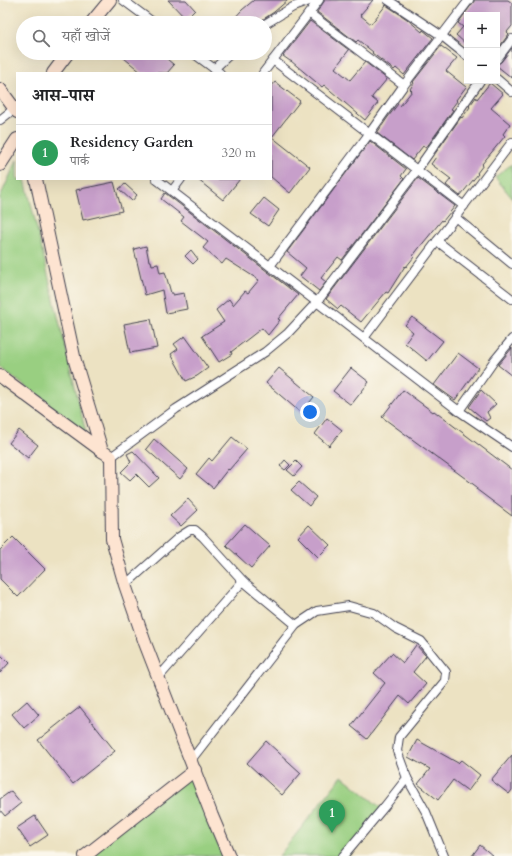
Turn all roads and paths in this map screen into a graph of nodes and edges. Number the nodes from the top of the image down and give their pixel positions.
1 (110, 0) edge
2 (123, 0) edge
3 (312, 0) edge
4 (319, 0) edge
5 (388, 0) edge
6 (469, 0) edge
7 (309, 13) junction
8 (97, 16) edge
9 (145, 16) edge
10 (272, 20) edge
11 (442, 36) junction
12 (512, 39) edge
13 (464, 54) edge
14 (500, 54) edge
15 (63, 60) edge
16 (202, 60) edge
17 (226, 60) edge
18 (273, 60) junction
19 (217, 71) edge
20 (54, 72) edge
21 (264, 72) edge
22 (500, 82) edge
23 (478, 84) edge
24 (404, 85) junction
25 (0, 89) edge
26 (512, 92) edge
27 (16, 111) edge
28 (0, 120) edge
29 (369, 134) junction
30 (16, 141) edge
31 (512, 142) edge
32 (0, 165) edge
33 (417, 170) junction
34 (36, 180) edge
35 (157, 180) edge
36 (180, 180) edge
37 (172, 191) junction
38 (464, 206) junction
39 (455, 217) junction
40 (437, 241) junction
41 (512, 264) edge
42 (270, 266) junction
43 (512, 299) edge
44 (317, 302) junction
45 (364, 338) junction
46 (512, 339) edge
47 (0, 376) edge
48 (459, 411) junction
49 (512, 447) edge
50 (107, 454) junction
51 (244, 581) junction
52 (125, 585) junction
53 (296, 625) junction
54 (158, 678) junction
55 (193, 765) junction
56 (407, 778) junction
57 (85, 856) edge
58 (229, 856) edge
59 (343, 856) edge
60 (444, 856) edge

1 - 8 street
2 - 9 street
3 - 10 street
4 - 7 street
5 - 11 street
6 - 11 street
7 - 18 street
7 - 24 street
11 - 13 street
11 - 24 street
12 - 14 street
15 - 20 street
16 - 19 street
17 - 19 street
18 - 21 street
18 - 29 street
22 - 26 street
23 - 33 street
24 - 29 street
25 - 27 street
27 - 28 street
29 - 33 street
29 - 42 street
30 - 32 street
31 - 38 street
33 - 38 street
33 - 44 street
34 - 50 street
35 - 37 street
36 - 37 street
37 - 42 street
38 - 39 street
39 - 40 street
39 - 41 street
40 - 43 street
40 - 45 street
42 - 44 street
44 - 45 street
44 - 50 street
45 - 48 street
46 - 48 street
47 - 50 street
48 - 49 street
50 - 52 street
51 - 52 street
51 - 53 street
51 - 54 street
52 - 54 street
53 - 55 street
53 - 56 street
54 - 55 street
55 - 57 street
55 - 58 street
56 - 59 street
56 - 60 street

